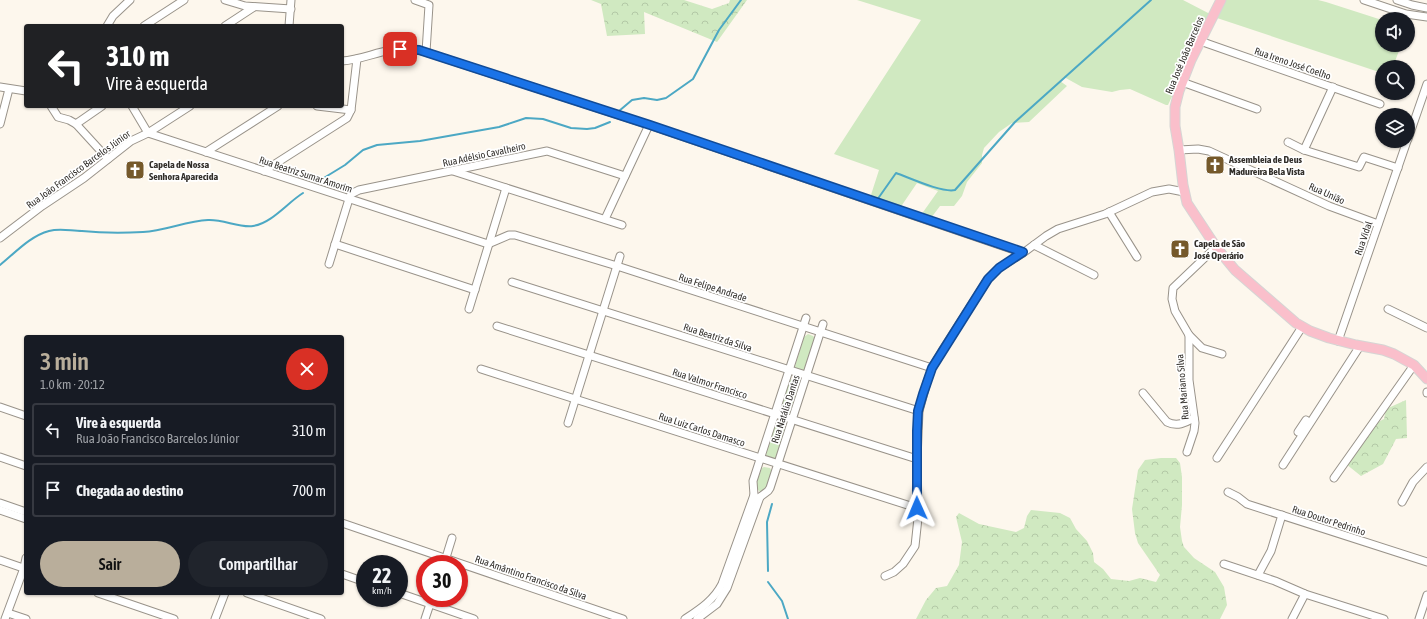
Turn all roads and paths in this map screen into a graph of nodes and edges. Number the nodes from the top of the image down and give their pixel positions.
1 (130, 0) edge
2 (184, 0) edge
3 (225, 0) edge
4 (291, 0) edge
5 (415, 0) edge
6 (1221, 0) edge
7 (1364, 0) edge
8 (1397, 0) edge
9 (1420, 3) edge
10 (254, 8) junction
11 (1427, 8) edge
12 (290, 9) junction
13 (1427, 18) edge
14 (108, 24) edge
15 (147, 24) edge
16 (228, 24) edge
17 (289, 24) edge
18 (1200, 41) junction
19 (426, 52) junction
20 (356, 59) junction
21 (344, 61) edge
22 (1182, 82) junction
23 (1427, 84) edge
24 (0, 87) edge
25 (1333, 87) junction
26 (9, 89) junction
27 (24, 91) edge
28 (1380, 104) dead end
29 (52, 108) edge
30 (99, 108) edge
31 (133, 108) edge
32 (187, 108) edge
33 (275, 108) edge
34 (334, 108) edge
35 (1257, 109) dead end
36 (351, 110) junction
37 (1415, 119) edge
38 (0, 124) edge
39 (76, 124) junction
40 (650, 125) junction
41 (148, 133) junction
42 (1288, 142) dead end
43 (1405, 148) edge
44 (1179, 150) junction
45 (1304, 150) junction
46 (206, 152) junction
47 (108, 159) junction
48 (483, 164) junction
49 (1398, 168) junction
50 (453, 170) junction
51 (264, 171) junction
52 (625, 176) junction
53 (478, 179) junction
54 (506, 188) junction
55 (1184, 192) junction
56 (349, 199) junction
57 (1109, 212) junction
58 (605, 219) junction
59 (1378, 224) junction
60 (622, 225) dead end
61 (0, 238) edge
62 (335, 244) junction
63 (488, 244) junction
64 (1034, 245) junction
65 (1216, 247) junction
66 (1023, 252) junction
67 (620, 256) dead end
68 (1137, 257) dead end
69 (329, 264) dead end
70 (617, 266) junction
71 (1094, 275) dead end
72 (512, 282) dead end
73 (475, 290) junction
74 (469, 309) dead end
75 (1388, 309) dead end
76 (603, 311) junction
77 (806, 318) dead end
78 (824, 324) dead end
79 (497, 326) dead end
80 (803, 326) junction
81 (1302, 327) junction
82 (1427, 328) edge
83 (821, 332) junction
84 (1189, 335) junction
85 (1338, 341) junction
86 (1358, 345) junction
87 (1222, 354) dead end
88 (589, 356) junction
89 (1414, 365) junction
90 (932, 368) junction
91 (481, 369) dead end
92 (789, 370) junction
93 (807, 376) junction
94 (1427, 379) edge
95 (1143, 393) dead end
96 (575, 399) junction
97 (0, 407) edge
98 (918, 411) junction
99 (775, 414) junction
100 (24, 415) edge
101 (1194, 418) junction
102 (792, 420) junction
103 (568, 423) dead end
104 (1298, 432) dead end
105 (1187, 452) dead end
106 (0, 457) edge
107 (760, 458) junction
108 (1217, 458) dead end
109 (917, 459) junction
110 (778, 464) junction
111 (24, 465) edge
112 (1283, 465) dead end
113 (1427, 467) edge
114 (1334, 478) dead end
115 (1228, 492) dead end
116 (757, 496) junction
117 (1402, 502) dead end
118 (0, 503) edge
119 (917, 508) junction
120 (0, 510) edge
121 (24, 511) edge
122 (1282, 515) junction
123 (24, 518) edge
124 (344, 524) edge
125 (452, 538) dead end
126 (429, 555) edge
127 (447, 555) edge
128 (0, 560) edge
129 (1427, 562) edge
130 (1224, 564) dead end
131 (24, 568) edge
132 (468, 568) edge
133 (24, 571) edge
134 (344, 575) edge
135 (1258, 575) junction
136 (885, 576) dead end
137 (356, 579) edge
138 (1305, 594) junction
139 (104, 595) edge
140 (223, 595) edge
141 (253, 595) edge
142 (1427, 595) edge
143 (429, 607) edge
144 (445, 607) edge
145 (7, 616) edge
146 (26, 619) edge
147 (174, 619) edge
148 (215, 619) edge
149 (321, 619) edge
150 (425, 619) edge
151 (474, 619) edge
152 (623, 619) edge
153 (685, 619) edge
154 (697, 619) edge
155 (1292, 619) edge
156 (1384, 619) edge
157 (1419, 619) edge

1 - 14 street
2 - 15 street
3 - 10 street
4 - 12 street
5 - 19 street
6 - 18 main road, Rua José João Barcelos
7 - 13 street
8 - 9 street
9 - 11 street
10 - 12 street
10 - 16 street
12 - 17 street
18 - 22 main road, Rua José João Barcelos
18 - 25 street, Rua Ireno José Coelho
19 - 20 street
19 - 40 street
20 - 21 street
20 - 36 street
22 - 35 street
22 - 44 main road, Rua José João Barcelos
23 - 37 street, Rua Vidal
24 - 26 street
25 - 28 street, Rua Ireno José Coelho
25 - 45 street
26 - 27 street
26 - 38 street
29 - 39 street
30 - 39 street
31 - 41 street
32 - 41 street, Rua João Francisco Barcelos Júnior
33 - 46 street
34 - 36 street
36 - 51 street
39 - 47 street
40 - 52 street
40 - 66 street
41 - 46 street, Rua Beatriz Sumar Amorim
41 - 47 street, Rua João Francisco Barcelos Júnior
42 - 45 street
43 - 49 street, Rua Vidal
44 - 55 main road, Rua José João Barcelos
44 - 59 street, Rua União
45 - 49 street
46 - 51 street, Rua Beatriz Sumar Amorim
47 - 61 street, Rua João Francisco Barcelos Júnior
48 - 50 street, Rua Adélsio Cavalheiro
48 - 52 street, Rua Adélsio Cavalheiro
48 - 53 street
49 - 59 street, Rua Vidal
50 - 53 street
50 - 56 street, Rua Adélsio Cavalheiro
51 - 56 street, Rua Beatriz Sumar Amorim
52 - 58 street
53 - 54 street
54 - 58 street
54 - 63 street
55 - 57 street
55 - 65 main road, Rua José João Barcelos
56 - 62 street
56 - 63 street, Rua Beatriz Sumar Amorim
57 - 64 street
57 - 68 street
58 - 60 street
59 - 85 street, Rua Vidal
62 - 69 street
62 - 73 street
63 - 70 street, Rua Felipe Andrade
63 - 73 street
64 - 66 street
64 - 71 street
65 - 81 main road, Rua José João Barcelos
65 - 84 street, Rua Mariano Silva
66 - 90 street
67 - 70 street
70 - 76 street
70 - 80 street, Rua Felipe Andrade
72 - 76 street, Rua Beatriz da Silva
73 - 74 street
75 - 82 street
76 - 88 street
76 - 92 street, Rua Beatriz da Silva
77 - 80 street
78 - 83 street, Rua Natália Dantas
79 - 88 street, Rua Valmor Francisco
80 - 83 street, Rua Felipe Andrade
80 - 92 street
81 - 85 main road, Rua José João Barcelos
81 - 108 street
83 - 90 street, Rua Felipe Andrade
83 - 93 street, Rua Natália Dantas
84 - 87 street
84 - 101 street, Rua Mariano Silva
85 - 86 main road, Rua José João Barcelos
86 - 89 main road, Rua José João Barcelos
86 - 104 street
86 - 112 street
88 - 96 street
88 - 99 street, Rua Valmor Francisco
89 - 94 main road, Rua José João Barcelos
89 - 114 street
90 - 98 street
91 - 96 street, Rua Luiz Carlos Damasco
92 - 93 street, Rua Beatriz da Silva
92 - 99 street
93 - 98 street, Rua Beatriz da Silva
93 - 102 street, Rua Natália Dantas
95 - 101 street
96 - 103 street
96 - 107 street, Rua Luiz Carlos Damasco
97 - 100 street
98 - 109 street
99 - 102 street, Rua Valmor Francisco
99 - 107 street
101 - 105 street, Rua Mariano Silva
102 - 109 street, Rua Valmor Francisco
102 - 110 street, Rua Natália Dantas
106 - 111 street
107 - 110 street, Rua Luiz Carlos Damasco
107 - 116 street
109 - 119 street
110 - 116 street, Rua Natália Dantas
110 - 119 street, Rua Luiz Carlos Damasco
113 - 117 street
115 - 122 street, Rua Doutor Pedrinho
116 - 153 street
116 - 154 street
118 - 121 street
119 - 136 street
120 - 123 street
122 - 129 street, Rua Doutor Pedrinho
122 - 135 street
124 - 126 street, Rua Amântino Francisco da Silva
125 - 127 street
128 - 131 street
130 - 135 street
132 - 152 street, Rua Amântino Francisco da Silva
133 - 145 street
134 - 137 street
135 - 138 street
138 - 155 street
138 - 156 street
139 - 147 street
140 - 148 street
141 - 149 street
142 - 157 street
143 - 150 street
144 - 151 street
145 - 146 street

